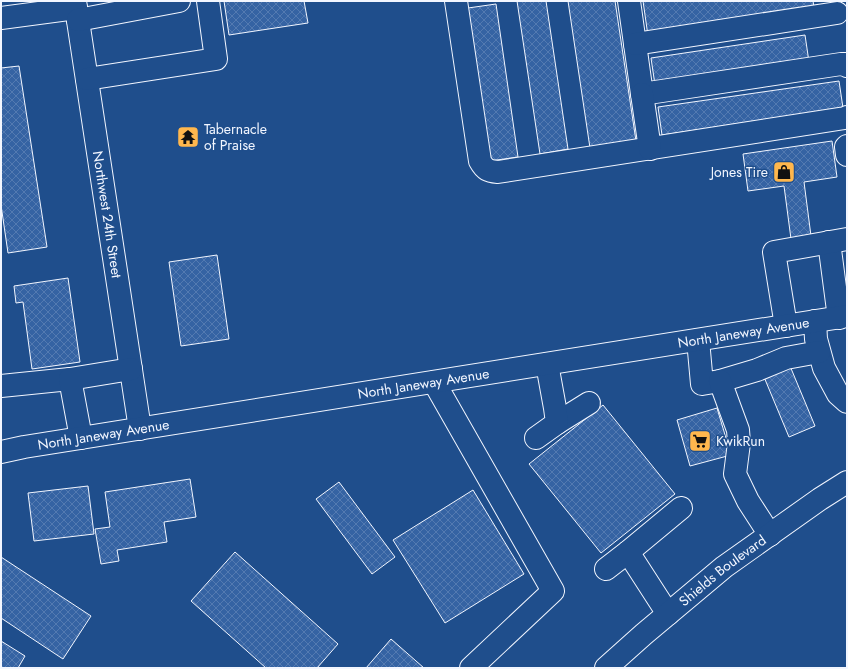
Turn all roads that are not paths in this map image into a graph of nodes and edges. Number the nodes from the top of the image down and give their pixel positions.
1 (179, 1) edge
2 (208, 1) edge
3 (456, 1) edge
4 (629, 1) edge
5 (840, 8) edge
6 (76, 9) edge
7 (1, 18) edge
8 (635, 44) junction
9 (847, 66) edge
10 (87, 79) junction
11 (642, 94) junction
12 (847, 117) edge
13 (847, 146) edge
14 (650, 149) junction
15 (847, 155) edge
16 (838, 240) edge
17 (843, 317) edge
18 (815, 321) junction
19 (786, 326) junction
20 (698, 340) junction
21 (819, 352) junction
22 (547, 364) junction
23 (131, 369) junction
24 (70, 378) junction
25 (720, 381) junction
26 (434, 382) junction
27 (1, 386) edge
28 (847, 402) edge
29 (589, 403) dead end
30 (557, 423) junction
31 (140, 428) junction
32 (81, 438) junction
33 (536, 438) dead end
34 (1, 452) edge
35 (847, 482) edge
36 (681, 508) dead end
37 (770, 535) junction
38 (628, 552) junction
39 (606, 569) dead end
40 (668, 614) junction
41 (471, 668) edge
42 (606, 668) edge

1 - 6 main road
2 - 10 main road
3 - 14 main road
4 - 8 main road
5 - 8 main road
6 - 7 main road
6 - 10 main road, Northwest 24th Street
8 - 11 main road
9 - 11 main road
10 - 23 main road, Northwest 24th Street
11 - 14 main road
12 - 14 main road
13 - 15 main road
16 - 17 main road
16 - 19 main road
17 - 18 main road, North Janeway Avenue
18 - 19 main road, North Janeway Avenue
18 - 21 main road
19 - 20 main road, North Janeway Avenue
20 - 22 main road, North Janeway Avenue
20 - 25 main road
21 - 25 main road
21 - 28 main road
22 - 26 main road, North Janeway Avenue
22 - 30 main road
23 - 24 main road
23 - 31 main road, Northwest 24th Street
24 - 27 main road
24 - 32 main road
25 - 37 main road
26 - 31 main road, North Janeway Avenue
26 - 41 main road
29 - 30 main road
30 - 33 main road
31 - 32 main road, North Janeway Avenue
32 - 34 main road, North Janeway Avenue
35 - 37 main road, Shields Boulevard
36 - 38 main road
37 - 40 main road, Shields Boulevard
38 - 39 main road
38 - 40 main road
40 - 42 main road, Shields Boulevard

